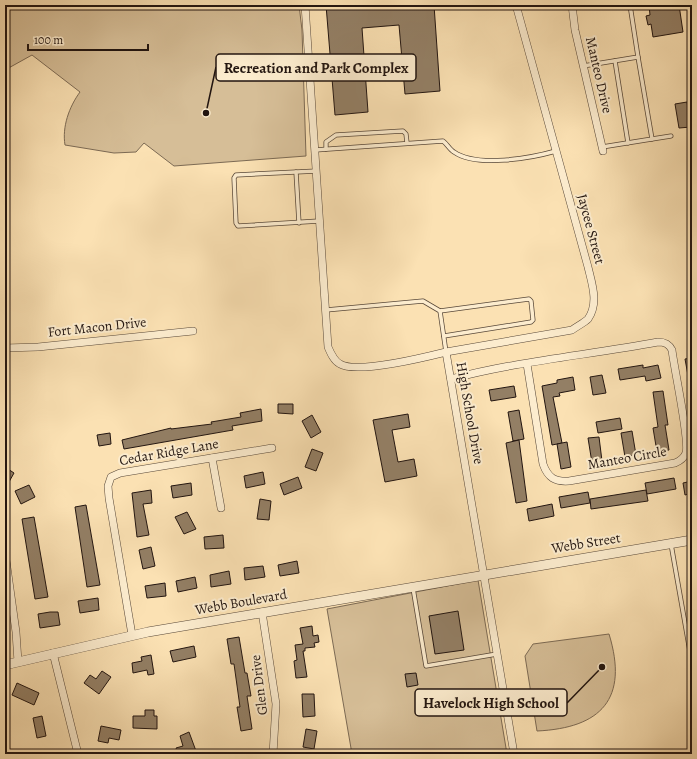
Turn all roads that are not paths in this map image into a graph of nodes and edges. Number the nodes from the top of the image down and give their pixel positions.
1 (305, 5) edge
2 (516, 5) edge
3 (572, 5) edge
4 (630, 5) edge
5 (638, 57) junction
6 (615, 60) junction
7 (583, 66) junction
8 (671, 136) dead end
9 (652, 139) junction
10 (628, 143) junction
11 (407, 144) junction
12 (326, 149) junction
13 (603, 149) joint
14 (315, 150) junction
15 (556, 151) junction
16 (317, 171) junction
17 (296, 172) junction
18 (320, 221) junction
19 (299, 222) junction
20 (326, 310) junction
21 (440, 311) junction
22 (193, 331) dead end
23 (444, 336) junction
24 (5, 348) edge
25 (446, 352) junction
26 (527, 364) junction
27 (451, 379) junction
28 (272, 448) dead end
29 (212, 458) junction
30 (221, 508) dead end
31 (692, 540) edge
32 (671, 543) junction
33 (5, 553) edge
34 (484, 574) junction
35 (412, 586) junction
36 (262, 612) junction
37 (132, 635) junction
38 (53, 653) junction
39 (497, 654) junction
40 (18, 662) junction
41 (692, 663) edge
42 (5, 665) edge
43 (78, 754) edge
44 (273, 754) edge
45 (514, 754) edge

1 - 14 street, High School Drive
2 - 15 street, Jaycee Street
3 - 7 street, Manteo Drive
4 - 5 lane
5 - 6 lane
5 - 9 lane
6 - 7 lane
6 - 10 lane
7 - 13 street, Manteo Drive
8 - 9 lane
9 - 10 lane
10 - 13 lane
11 - 12 lane
11 - 12 lane
11 - 15 lane
12 - 14 lane
14 - 16 street, High School Drive
15 - 25 street, Jaycee Street
16 - 17 lane
16 - 18 street, High School Drive
17 - 19 lane
17 - 19 lane
18 - 19 lane
18 - 20 street, High School Drive
20 - 21 lane
20 - 25 street, High School Drive
21 - 23 lane
21 - 23 lane
22 - 24 street, Fort Macon Drive
23 - 25 lane
25 - 27 street, High School Drive
26 - 26 street, Manteo Circle
26 - 27 street, Manteo Circle
27 - 34 street, High School Drive
28 - 29 street, Cedar Ridge Lane
29 - 30 street
29 - 37 street, Cedar Ridge Lane
31 - 32 street, Webb Street
32 - 34 street, Webb Street
32 - 41 lane
33 - 40 street
34 - 35 street, Webb Boulevard
34 - 39 street, High School Drive
35 - 36 street, Webb Boulevard
35 - 39 lane
36 - 37 street, Webb Boulevard
36 - 44 street, Glen Drive
37 - 38 street, Webb Boulevard
38 - 40 street, Webb Boulevard
38 - 43 street
39 - 45 street, High School Drive
40 - 42 street, Webb Boulevard

